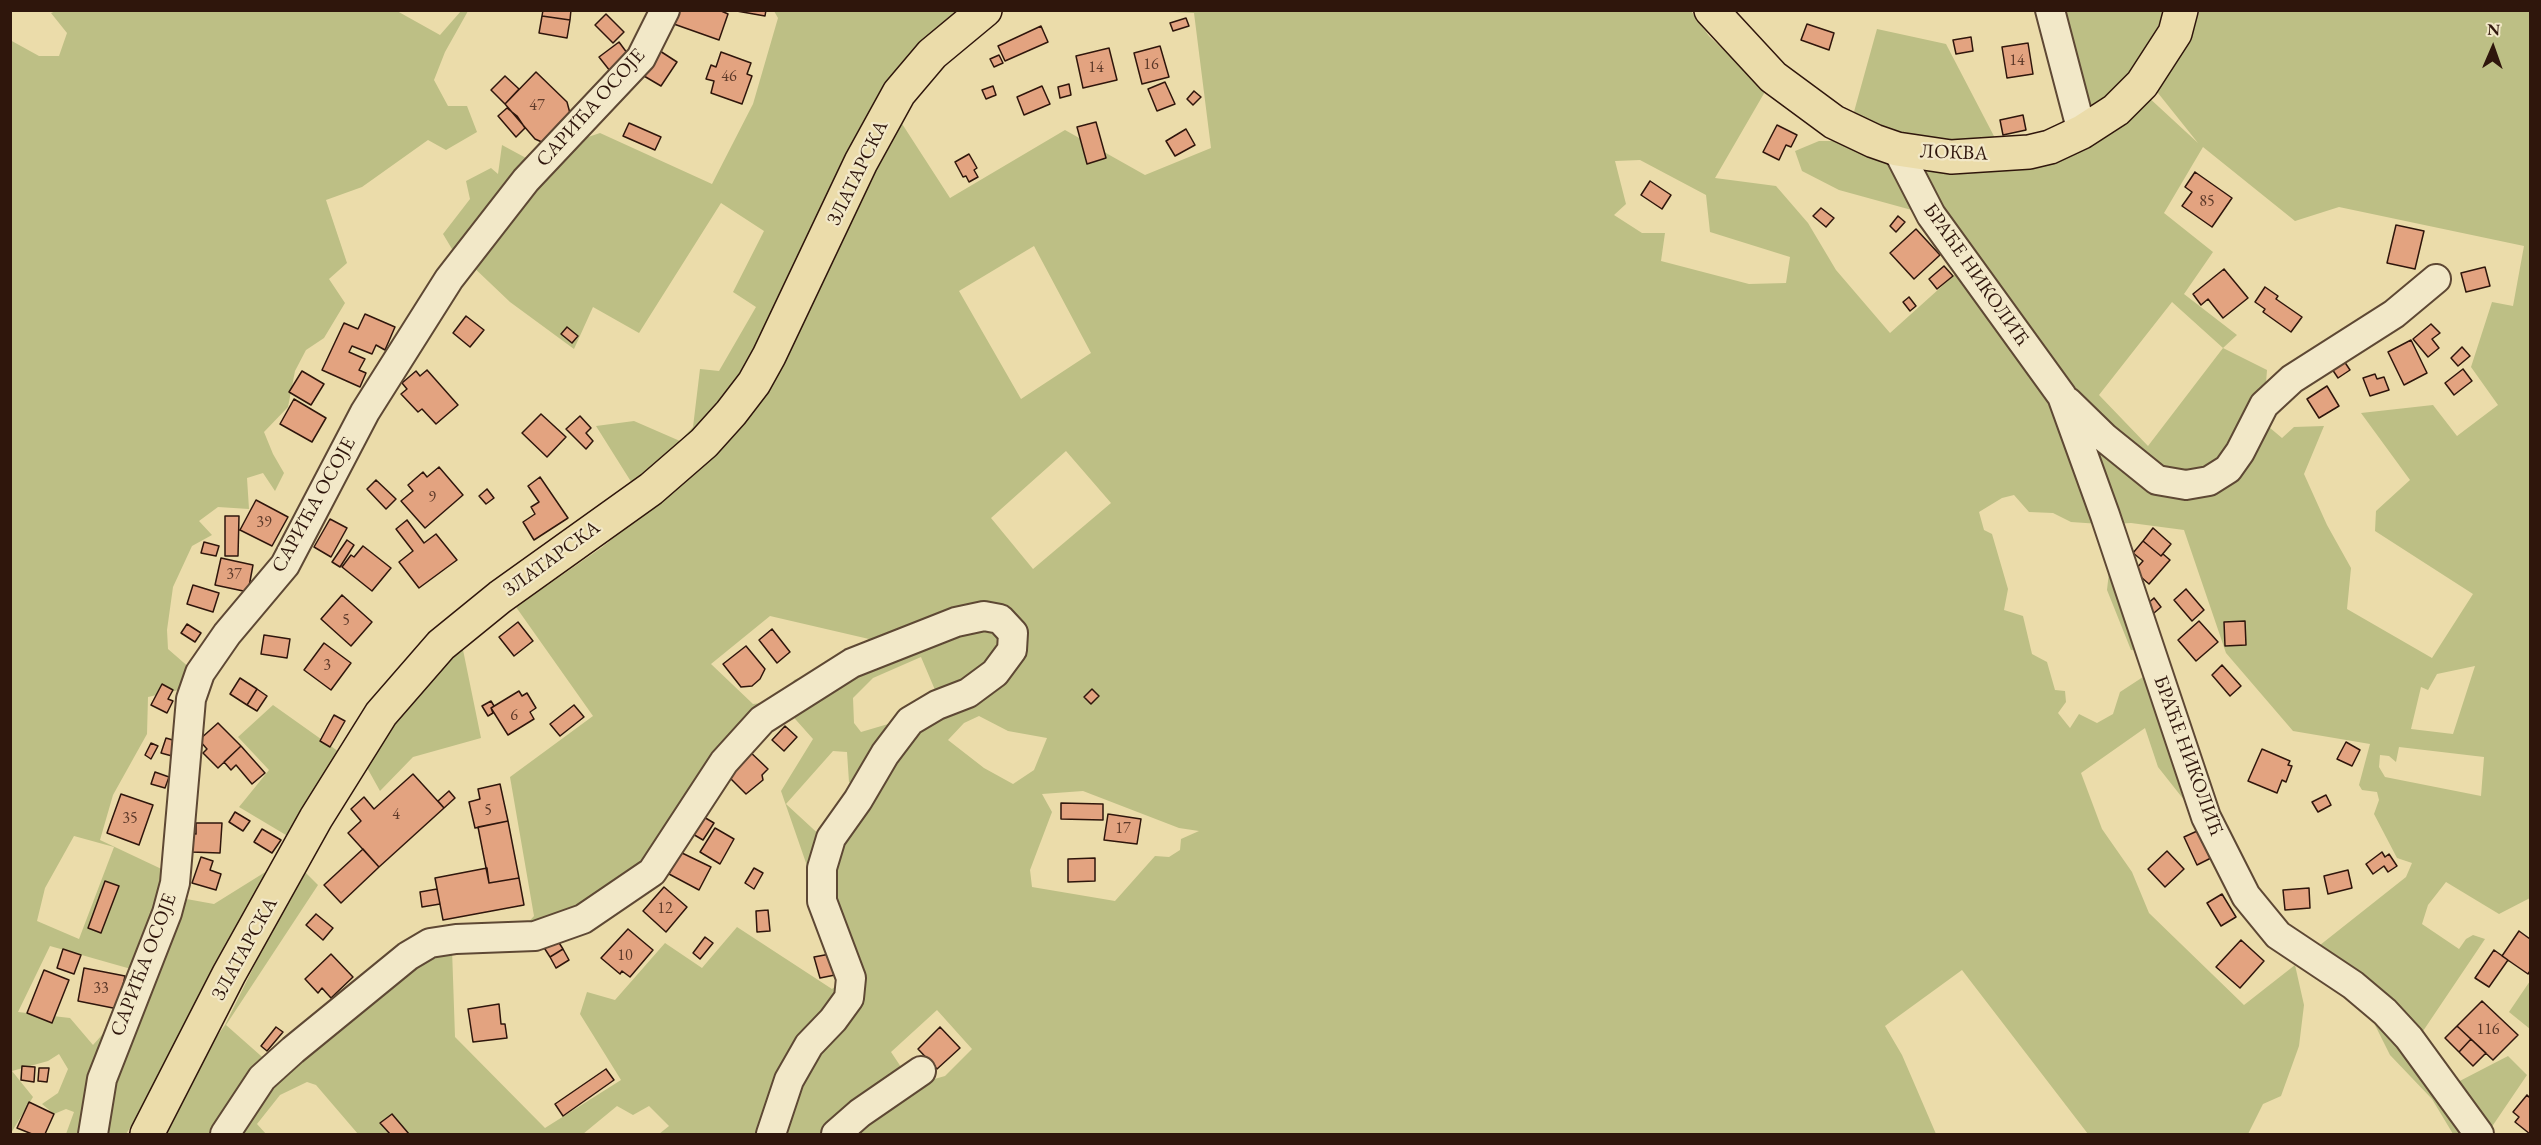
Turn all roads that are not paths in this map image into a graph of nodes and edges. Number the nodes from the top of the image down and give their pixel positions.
1 (665, 10) edge
2 (985, 10) edge
3 (1711, 10) edge
4 (2050, 10) edge
5 (2181, 10) edge
6 (2082, 132) junction
7 (1898, 148) junction
8 (2436, 279) dead end
9 (2062, 396) junction
10 (921, 1071) dead end
11 (93, 1134) edge
12 (147, 1134) edge
13 (225, 1134) edge
14 (771, 1134) edge
15 (836, 1134) edge
16 (2479, 1134) edge

1 - 11 street, САРИЋА ОСОЈЕ
2 - 12 main road, ЗЛАТАРСКА
3 - 7 main road, ЛОКВА
4 - 6 street
5 - 6 main road, ЛОКВА
6 - 7 main road, ЛОКВА
7 - 9 street, БРАЋЕ НИКОЛИЋ
8 - 9 street, БРАЋЕ НИКОЛИЋ
9 - 16 street, БРАЋЕ НИКОЛИЋ
10 - 15 street
13 - 14 street

